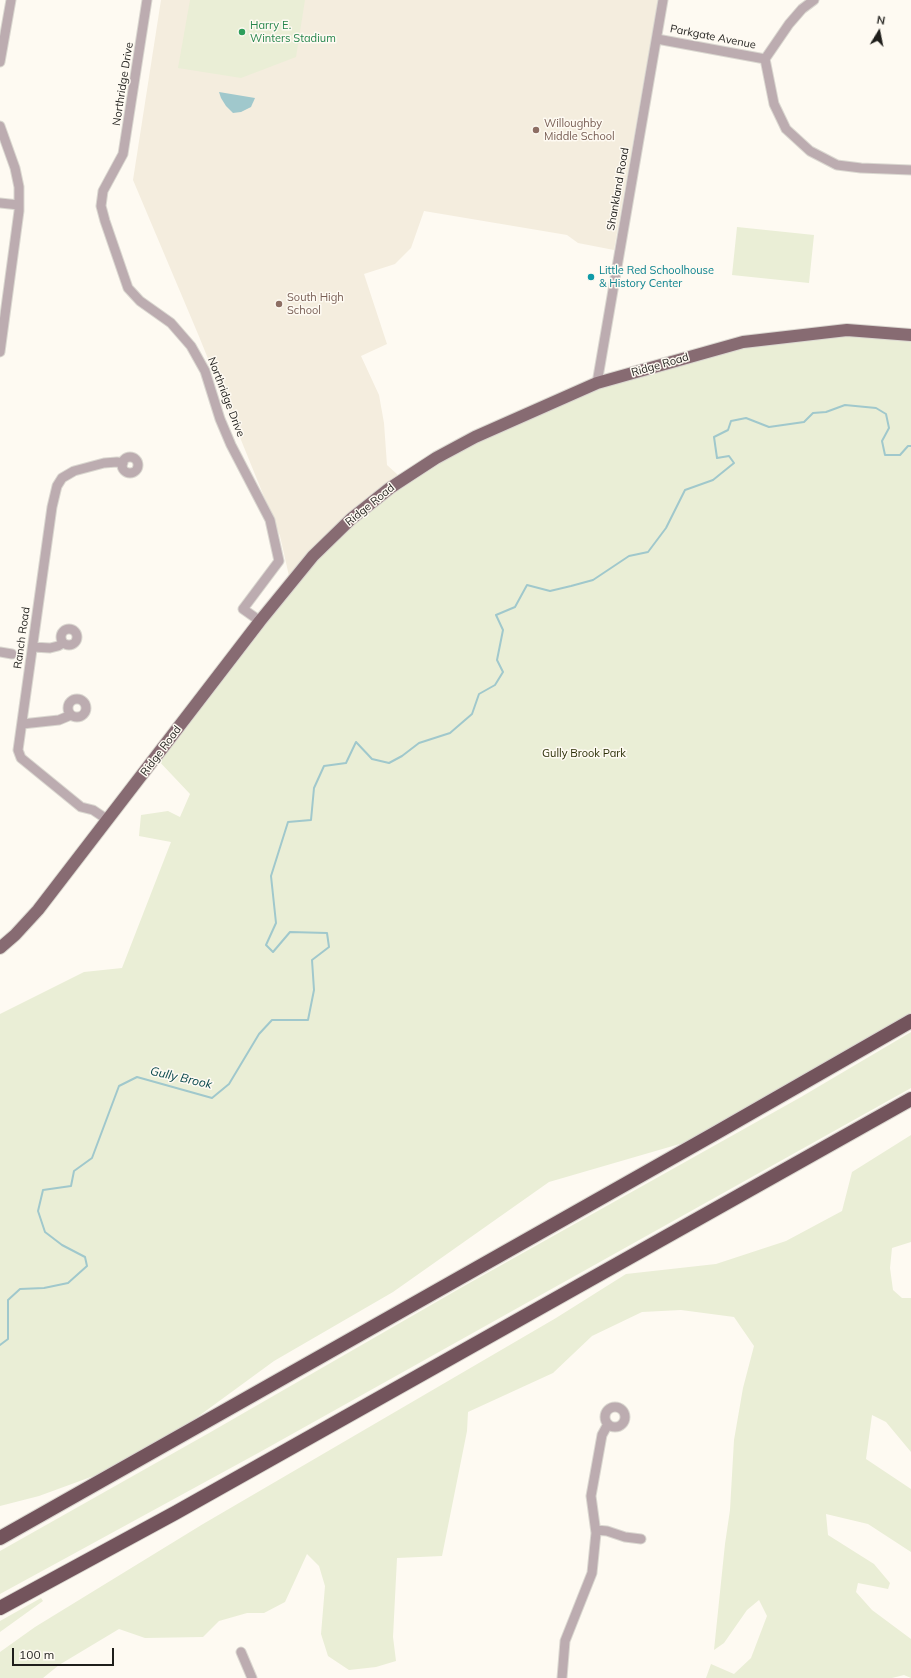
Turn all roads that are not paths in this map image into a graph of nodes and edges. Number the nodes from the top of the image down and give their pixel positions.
1 (11, 0) edge
2 (147, 0) edge
3 (663, 0) edge
4 (814, 0) edge
5 (657, 39) junction
6 (765, 59) junction
7 (0, 62) edge
8 (0, 126) edge
9 (911, 170) edge
10 (0, 202) edge
11 (19, 205) junction
12 (911, 335) edge
13 (0, 352) edge
14 (596, 383) junction
15 (123, 463) dead end
16 (260, 621) junction
17 (63, 643) dead end
18 (33, 647) junction
19 (0, 652) edge
20 (12, 654) dead end
21 (71, 715) dead end
22 (22, 724) junction
23 (108, 820) junction
24 (0, 948) edge
25 (911, 1021) edge
26 (911, 1099) edge
27 (608, 1424) dead end
28 (596, 1530) junction
29 (0, 1538) edge
30 (641, 1539) dead end
31 (0, 1608) edge
32 (241, 1652) dead end
33 (252, 1678) edge
34 (562, 1678) edge

1 - 7 street
2 - 16 street, Northridge Drive
3 - 5 street, Shankland Road
4 - 6 street
5 - 6 street, Parkgate Avenue
5 - 14 street, Shankland Road
6 - 9 street
8 - 11 street
10 - 11 street
11 - 13 street
12 - 14 main road, Ridge Road
14 - 16 main road, Ridge Road
15 - 18 street, Ranch Road
16 - 23 main road, Ridge Road
17 - 18 street
18 - 22 street, Ranch Road
19 - 20 street
21 - 22 street
22 - 23 street, Ranch Road
23 - 24 main road, Ridge Road
25 - 29 highway
26 - 31 highway
27 - 28 street
28 - 30 street
28 - 34 street
32 - 33 street

